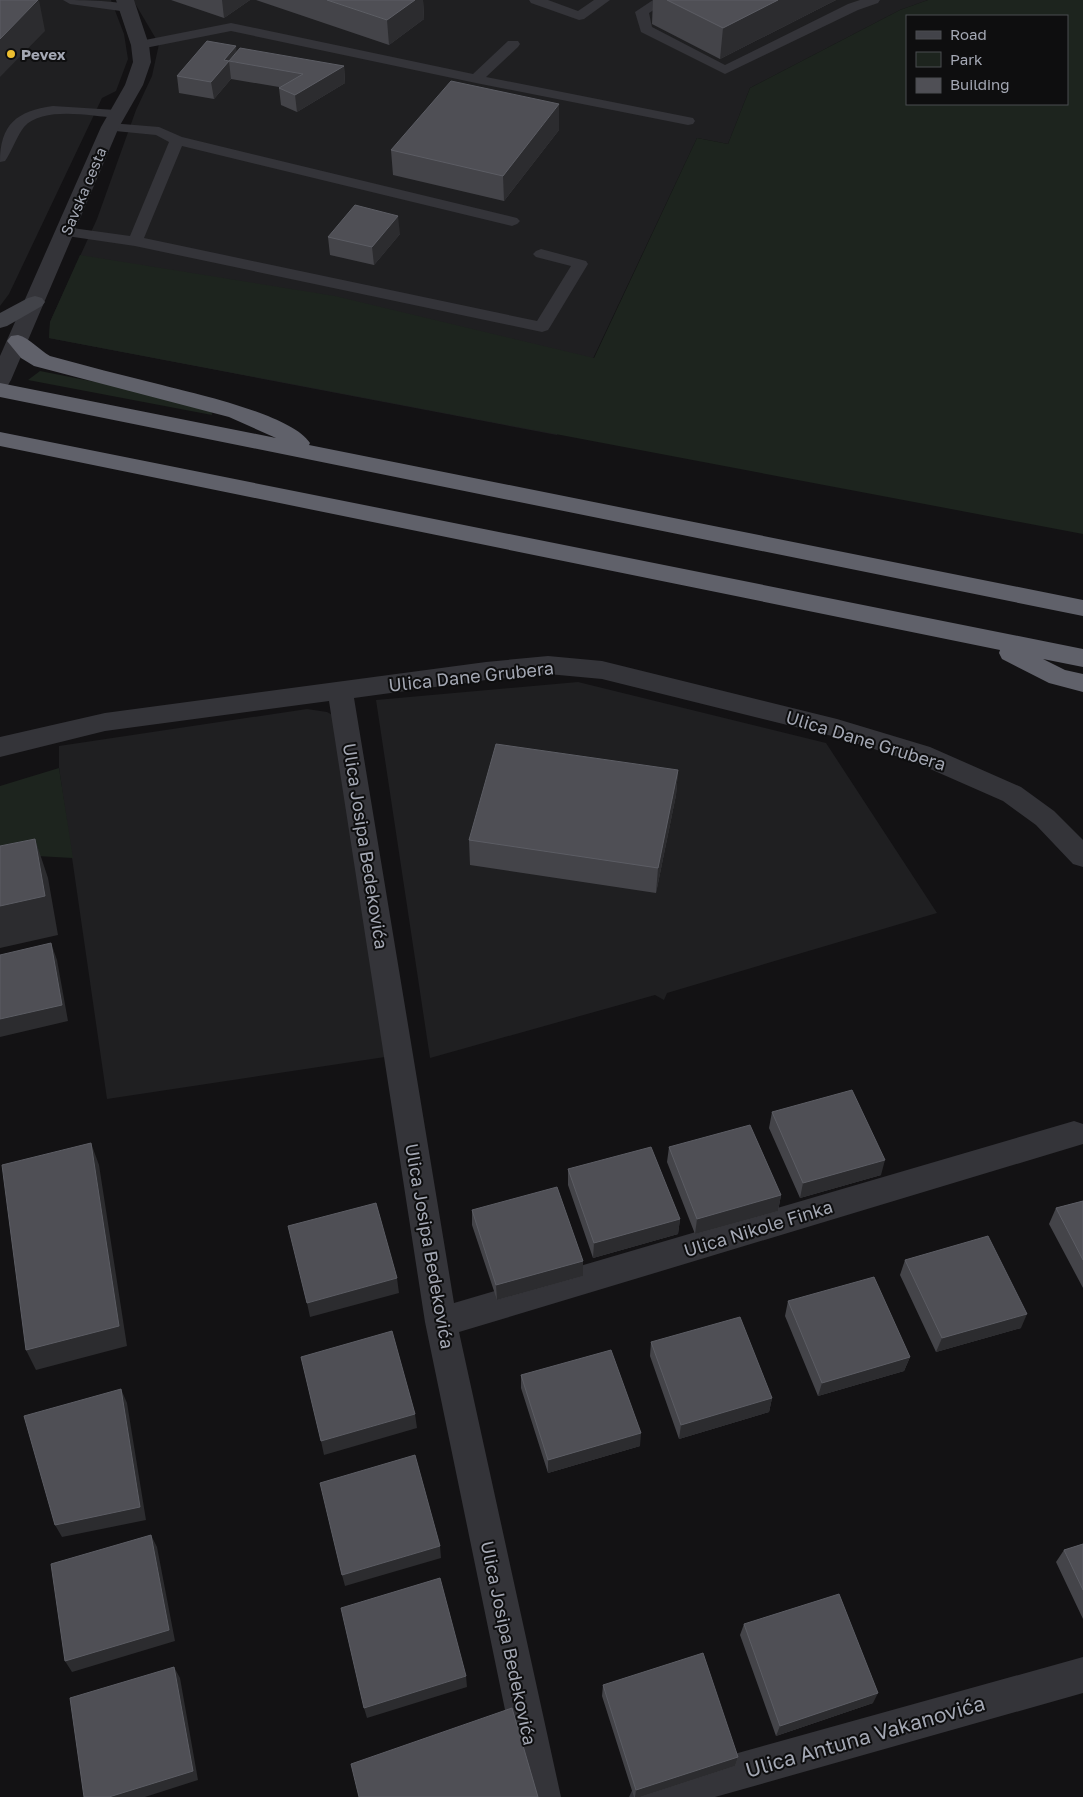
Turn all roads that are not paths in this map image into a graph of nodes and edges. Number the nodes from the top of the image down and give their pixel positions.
1 (70, 0) edge
2 (536, 0) edge
3 (603, 0) edge
4 (662, 0) edge
5 (873, 0) edge
6 (127, 4) edge
7 (513, 44) dead end
8 (140, 45) junction
9 (476, 79) junction
10 (113, 121) junction
11 (688, 121) dead end
12 (177, 140) junction
13 (0, 158) edge
14 (512, 221) dead end
15 (65, 232) junction
16 (135, 242) junction
17 (541, 254) dead end
18 (35, 302) junction
19 (0, 322) edge
20 (18, 341) junction
21 (0, 380) edge
22 (0, 390) edge
23 (0, 439) edge
24 (322, 456) junction
25 (1083, 608) edge
26 (981, 638) junction
27 (1083, 658) edge
28 (1083, 684) edge
29 (340, 690) junction
30 (0, 747) edge
31 (1083, 857) edge
32 (1074, 1134) dead end
33 (441, 1322) junction
34 (1083, 1675) edge
35 (542, 1797) edge
36 (648, 1797) edge

1 - 6 lane
2 - 3 lane
4 - 5 lane
6 - 8 street, Savska cesta
7 - 9 lane
8 - 9 lane
8 - 10 street, Savska cesta
9 - 11 lane
10 - 12 lane
10 - 13 lane
10 - 15 street, Savska cesta
12 - 14 lane
12 - 16 lane
15 - 16 lane
15 - 18 street, Savska cesta
16 - 17 lane
18 - 19 main road
18 - 20 street, Savska cesta
20 - 21 street, Savska cesta
20 - 24 highway
22 - 24 highway
23 - 26 highway
24 - 25 highway
26 - 27 highway
26 - 28 highway
29 - 30 street, Ulica Dane Grubera
29 - 31 street, Ulica Dane Grubera
29 - 33 street, Ulica Josipa Bedekovića
32 - 33 street, Ulica Nikole Finka
33 - 35 street, Ulica Josipa Bedekovića
34 - 36 street, Ulica Antuna Vakanovića

